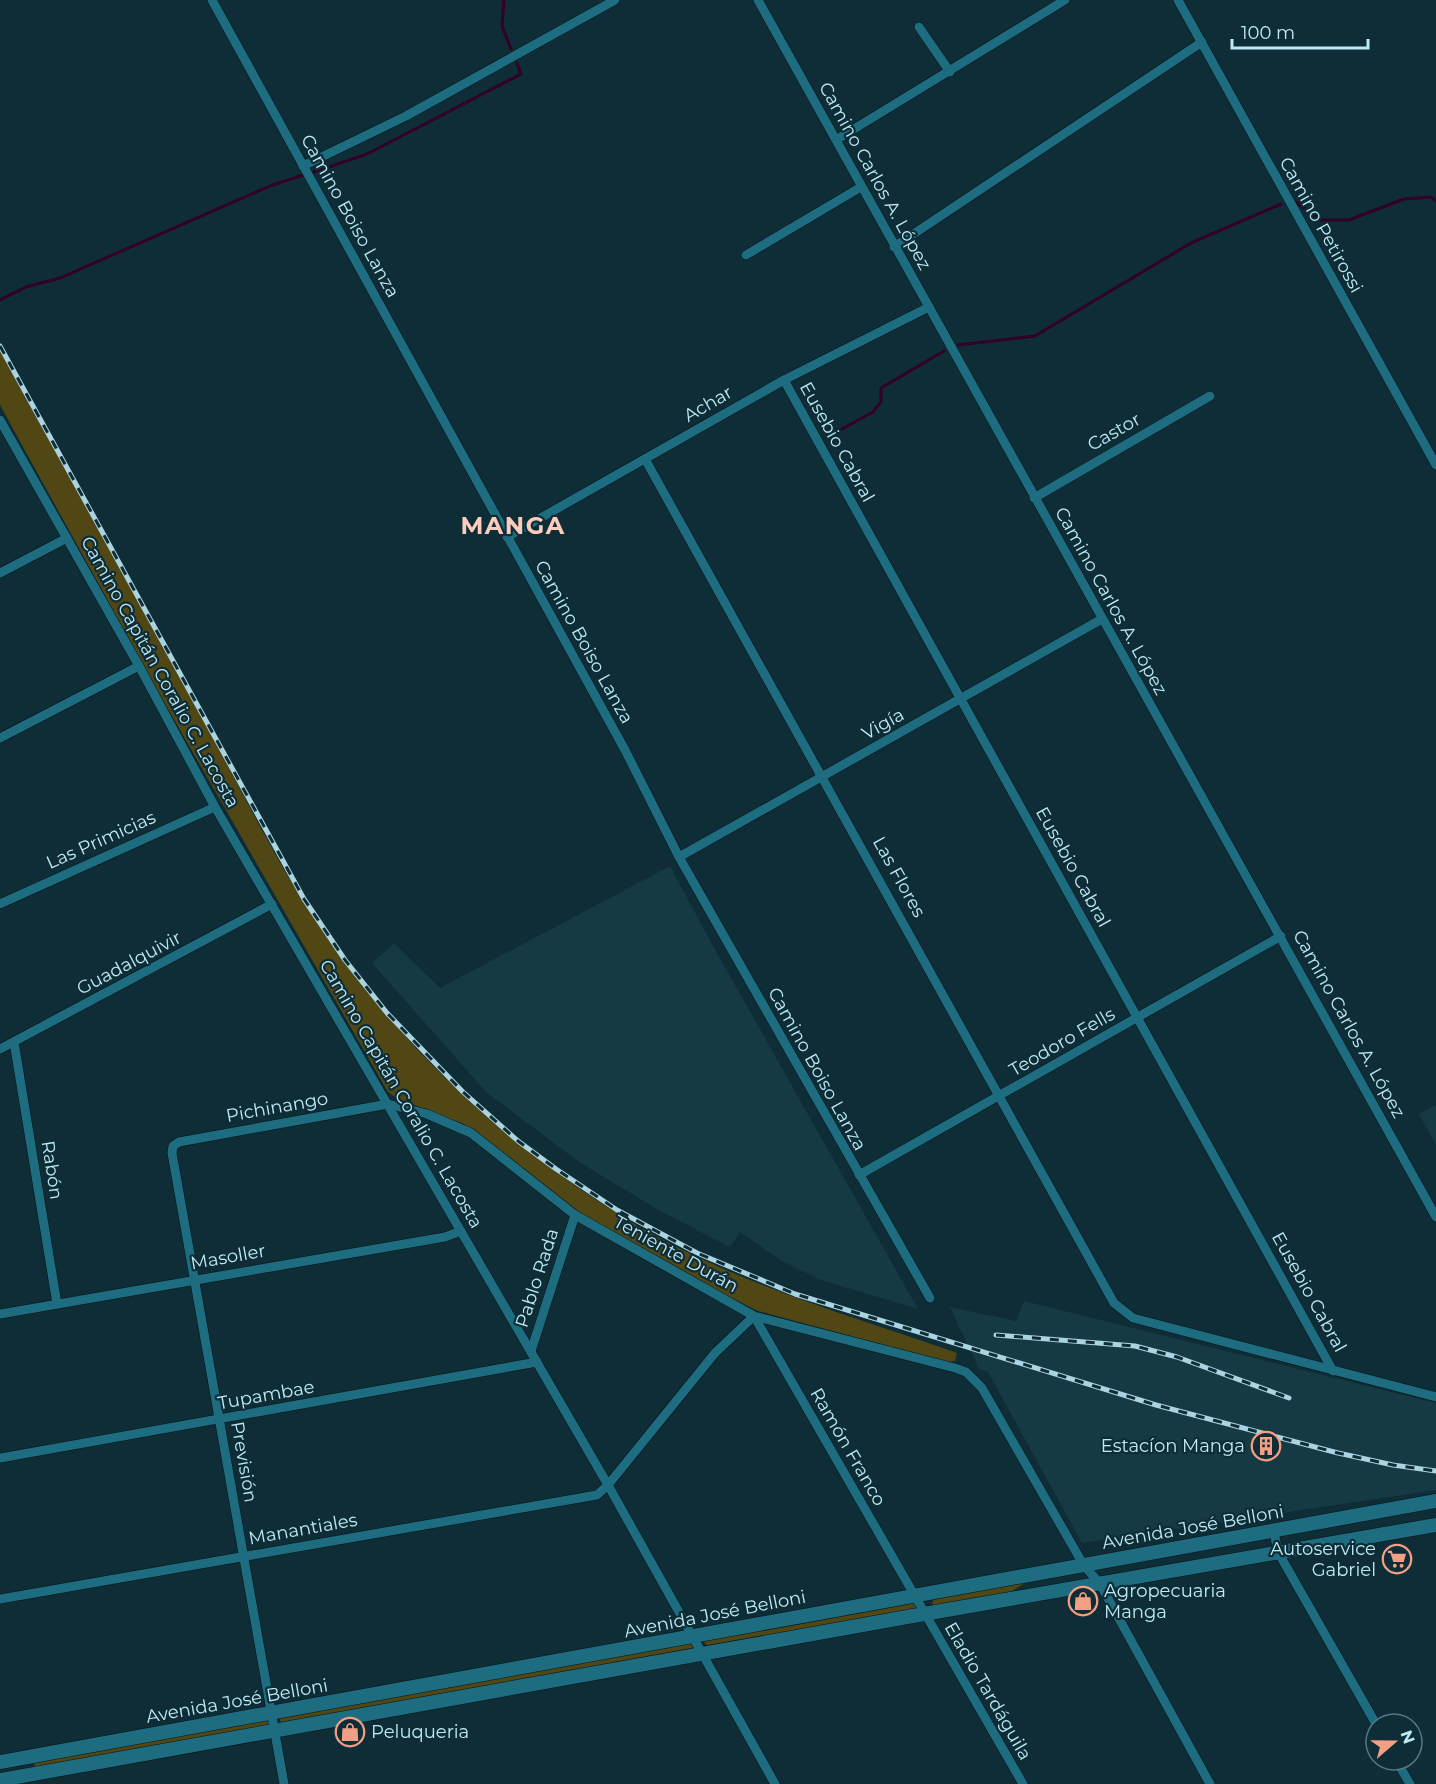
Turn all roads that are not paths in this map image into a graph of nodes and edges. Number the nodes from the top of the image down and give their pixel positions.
1 (212, 0) edge
2 (615, 0) edge
3 (758, 0) edge
4 (1178, 0) edge
5 (1063, 1) edge
6 (919, 27) dead end
7 (1203, 42) junction
8 (950, 72) junction
9 (837, 140) junction
10 (303, 166) junction
11 (861, 187) junction
12 (894, 247) junction
13 (746, 255) dead end
14 (929, 306) junction
15 (784, 380) junction
16 (1210, 396) dead end
17 (0, 420) edge
18 (4, 438) edge
19 (645, 459) junction
20 (1436, 465) edge
21 (1034, 498) junction
22 (507, 537) junction
23 (67, 538) junction
24 (0, 573) edge
25 (1102, 619) junction
26 (139, 666) junction
27 (962, 699) junction
28 (0, 738) edge
29 (822, 777) junction
30 (215, 807) junction
31 (679, 857) junction
32 (0, 904) edge
33 (272, 904) junction
34 (1281, 936) junction
35 (1138, 1017) junction
36 (14, 1042) junction
37 (0, 1049) edge
38 (1001, 1096) junction
39 (388, 1104) junction
40 (173, 1146) joint
41 (859, 1175) junction
42 (575, 1215) junction
43 (1436, 1216) edge
44 (461, 1231) junction
45 (195, 1280) junction
46 (930, 1298) dead end
47 (57, 1304) junction
48 (0, 1314) edge
49 (754, 1316) junction
50 (531, 1351) junction
51 (537, 1362) junction
52 (1333, 1371) junction
53 (1436, 1397) edge
54 (220, 1420) junction
55 (0, 1458) edge
56 (608, 1485) junction
57 (1436, 1501) edge
58 (1436, 1525) edge
59 (1274, 1532) junction
60 (1177, 1550) junction
61 (1278, 1552) junction
62 (244, 1557) junction
63 (1083, 1564) junction
64 (1100, 1584) junction
65 (913, 1595) junction
66 (1024, 1597) junction
67 (0, 1599) edge
68 (924, 1614) junction
69 (693, 1637) junction
70 (703, 1654) junction
71 (1369, 1712) edge
72 (272, 1713) junction
73 (275, 1731) junction
74 (27, 1756) junction
75 (0, 1761) edge
76 (31, 1775) junction
77 (0, 1780) edge
78 (284, 1784) edge
79 (775, 1784) edge
80 (1022, 1784) edge
81 (1210, 1784) edge

1 - 10 street, Camino Boiso Lanza
2 - 10 street
3 - 9 street, Camino Carlos A. López
4 - 7 street, Camino Petirossi
5 - 8 street
6 - 8 street
7 - 12 street
7 - 20 street, Camino Petirossi
8 - 9 street
9 - 11 street, Camino Carlos A. López
10 - 22 street, Camino Boiso Lanza
11 - 12 street, Camino Carlos A. López
11 - 13 street
12 - 14 street, Camino Carlos A. López
14 - 15 street, Achar
14 - 21 street, Camino Carlos A. López
15 - 19 street, Achar
15 - 27 street, Eusebio Cabral
16 - 21 street, Castor
17 - 18 street, Camino Capitán Coralio C. Lacosta
18 - 23 street, Camino Capitán Coralio C. Lacosta
19 - 22 street, Achar
19 - 29 street, Las Flores
21 - 25 street, Camino Carlos A. López
22 - 31 street, Camino Boiso Lanza
23 - 24 street
23 - 26 street, Camino Capitán Coralio C. Lacosta
25 - 27 street, Vigía
25 - 34 street, Camino Carlos A. López
26 - 28 street
26 - 30 street, Camino Capitán Coralio C. Lacosta
27 - 29 street, Vigía
27 - 35 street, Eusebio Cabral
29 - 31 street, Vigía
29 - 38 street, Las Flores
30 - 32 street, Las Primicias
30 - 33 street, Camino Capitán Coralio C. Lacosta
31 - 41 street, Camino Boiso Lanza
33 - 36 street, Guadalquivir
33 - 39 street, Camino Capitán Coralio C. Lacosta
34 - 35 street, Teodoro Fells
34 - 43 street, Camino Carlos A. López
35 - 38 street, Teodoro Fells
35 - 52 street, Eusebio Cabral
36 - 37 street, Guadalquivir
36 - 47 street, Rabón
38 - 41 street, Teodoro Fells
38 - 52 street, Las Flores
39 - 40 street, Pichinango
39 - 42 street, Teniente Durán
39 - 44 street, Camino Capitán Coralio C. Lacosta
40 - 45 street, Previsión
41 - 46 street, Camino Boiso Lanza
42 - 49 street, Teniente Durán
42 - 50 street, Pablo Rada
44 - 45 street, Masoller
44 - 50 street, Camino Capitán Coralio C. Lacosta
45 - 47 street, Masoller
45 - 54 street, Previsión
47 - 48 street, Masoller
49 - 56 street
49 - 63 street, Teniente Durán
49 - 65 street, Ramón Franco
50 - 51 street, Camino Capitán Coralio C. Lacosta
51 - 54 street, Tupambae
51 - 56 street, Camino Capitán Coralio C. Lacosta
52 - 53 street
54 - 55 street, Tupambae
54 - 62 street, Previsión
56 - 62 street, Manantiales
56 - 69 street, Camino Capitán Coralio C. Lacosta
57 - 59 main road, Avenida José Belloni
58 - 61 main road, Avenida José Belloni
59 - 60 main road, Avenida José Belloni
59 - 61 street
60 - 63 main road, Avenida José Belloni
60 - 64 main road
61 - 64 main road, Avenida José Belloni
61 - 71 street
62 - 67 street, Manantiales
62 - 72 street, Previsión
63 - 64 street
63 - 65 main road, Avenida José Belloni
63 - 66 main road
64 - 66 main road, Avenida José Belloni
64 - 81 street
65 - 68 street, Ramón Franco
65 - 69 main road, Avenida José Belloni
66 - 68 main road, Avenida José Belloni
68 - 70 main road, Avenida José Belloni
68 - 80 street, Eladio Tardáguila
69 - 70 street, Camino Capitán Coralio C. Lacosta
69 - 72 main road, Avenida José Belloni
70 - 73 main road, Avenida José Belloni
70 - 79 street, Camino Capitán Coralio C. Lacosta
72 - 73 street, Previsión
72 - 74 main road, Avenida José Belloni
73 - 76 main road, Avenida José Belloni
73 - 78 street, Previsión
74 - 75 main road, Avenida José Belloni
74 - 76 main road
76 - 77 main road, Avenida José Belloni

